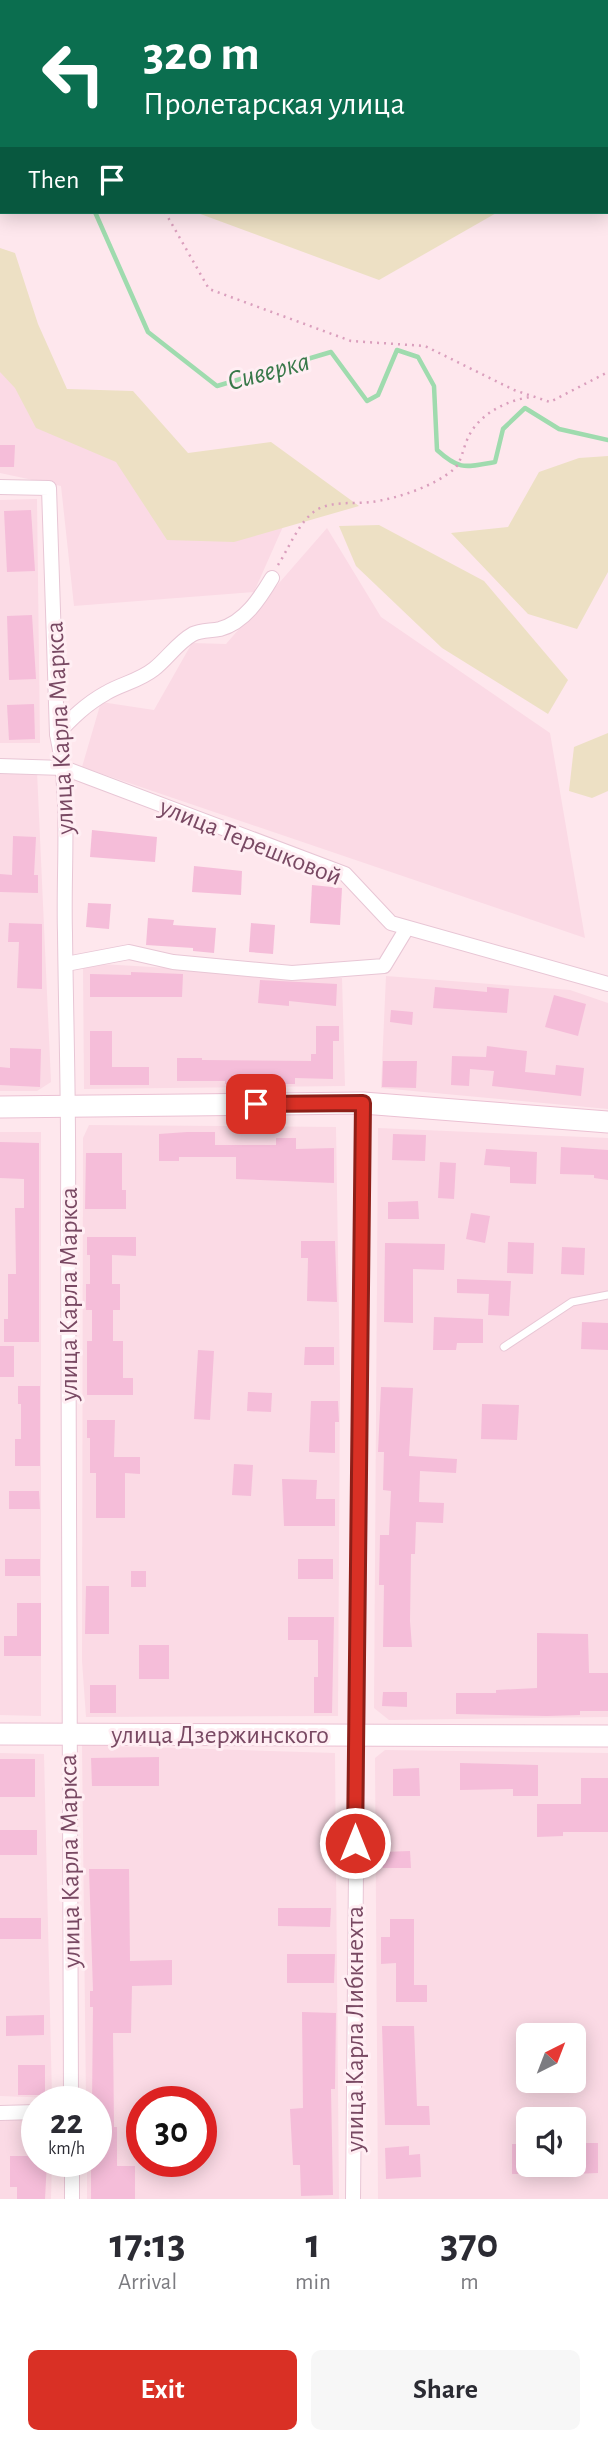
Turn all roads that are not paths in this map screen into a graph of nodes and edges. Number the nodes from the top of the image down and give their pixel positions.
1 (0, 487) edge
2 (272, 578) road end
3 (57, 734) junction
4 (0, 766) edge
5 (64, 768) junction
6 (407, 928) junction
7 (66, 964) junction
8 (608, 984) edge
9 (363, 1103) junction
10 (69, 1106) junction
11 (0, 1107) edge
12 (608, 1122) edge
13 (608, 1295) edge
14 (504, 1347) dead end
15 (356, 1733) junction
16 (0, 1734) edge
17 (67, 1734) junction
18 (608, 1736) edge
19 (71, 2086) edge
20 (21, 2112) edge
21 (0, 2113) edge
22 (72, 2177) edge
23 (72, 2199) edge
24 (353, 2199) edge

1 - 3 street, улица Карла Маркса
2 - 3 street
3 - 5 street, улица Карла Маркса
4 - 5 street, улица Терешковой
5 - 6 street, улица Терешковой
5 - 7 street, улица Карла Маркса
6 - 7 street
6 - 8 street, улица Терешковой
7 - 10 street, улица Карла Маркса
9 - 10 main road
9 - 12 main road
9 - 15 street, улица Карла Либкнехта
10 - 11 main road
10 - 17 street, улица Карла Маркса
13 - 14 lane
15 - 17 main road, улица Дзержинского
15 - 18 main road, улица Дзержинского
15 - 24 street, улица Карла Либкнехта
16 - 17 main road, улица Дзержинского
17 - 19 street, улица Карла Маркса
20 - 21 street
22 - 23 street

